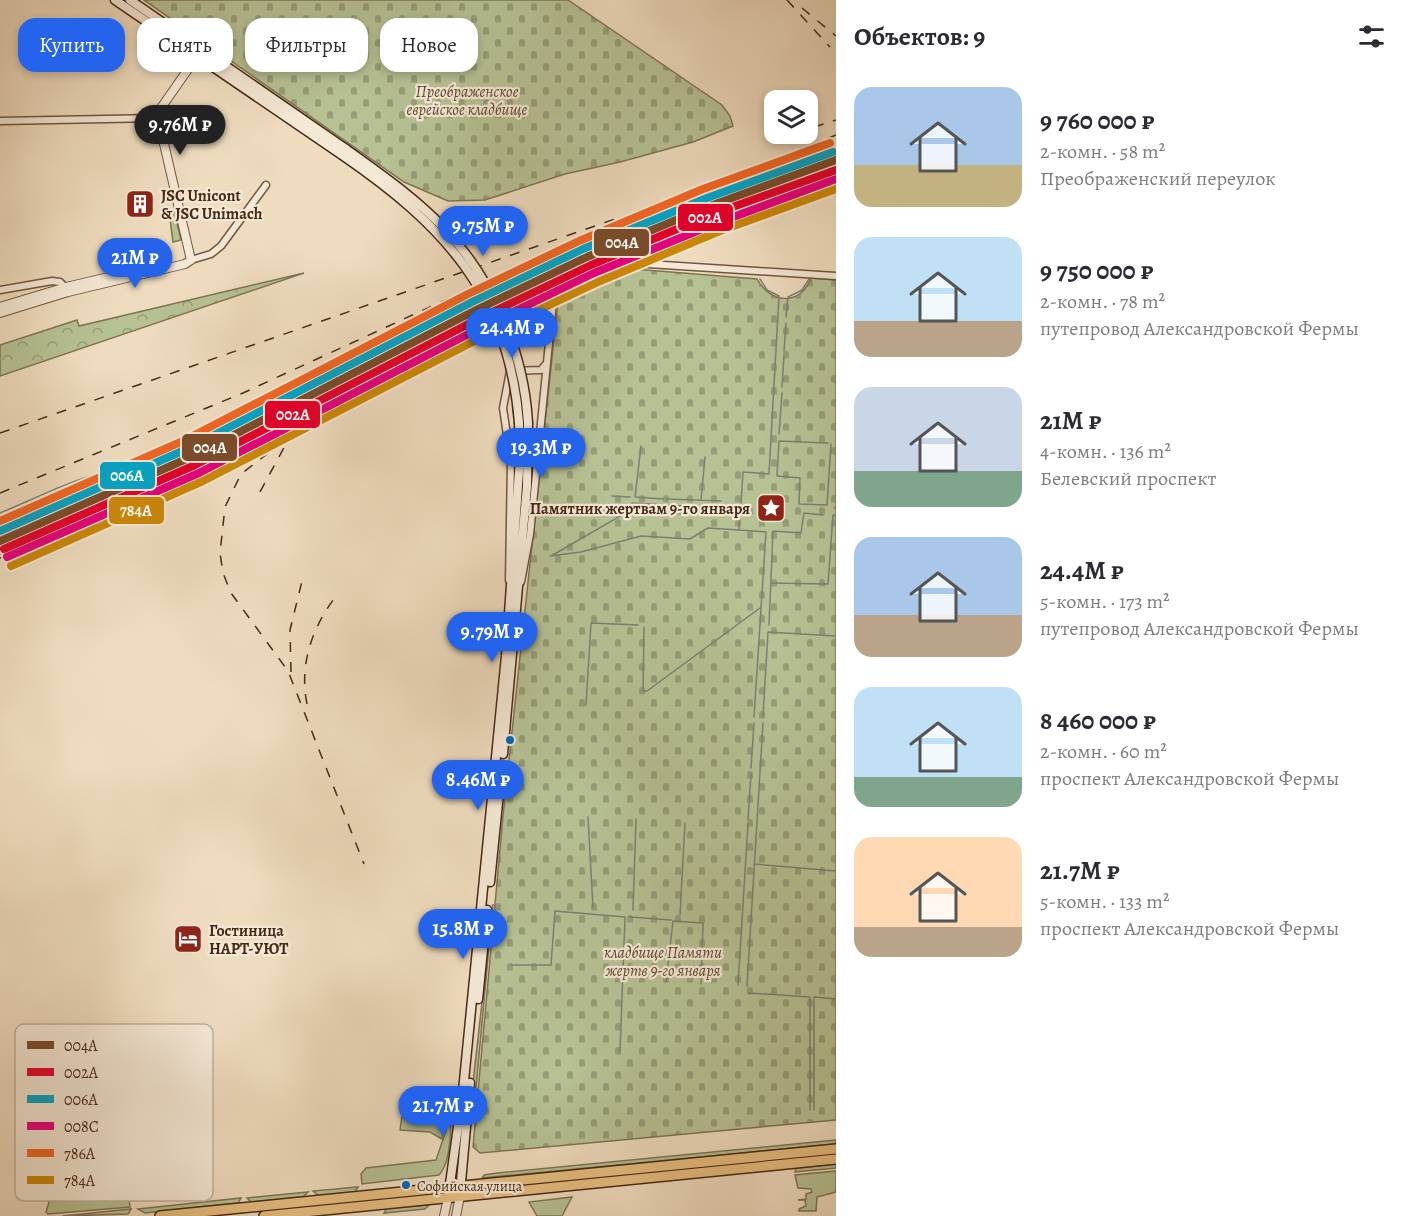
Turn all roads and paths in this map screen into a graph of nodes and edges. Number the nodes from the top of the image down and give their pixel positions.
1 (115, 0) edge
2 (130, 0) edge
3 (144, 18) edge
4 (153, 18) edge
5 (186, 72) edge
6 (227, 72) edge
7 (158, 118) junction
8 (0, 121) edge
9 (266, 185) dead end
10 (191, 260) junction
11 (836, 276) edge
12 (0, 290) edge
13 (67, 290) junction
14 (0, 307) edge
15 (0, 313) edge
16 (547, 363) junction
17 (535, 371) junction
18 (545, 385) junction
19 (519, 534) junction
20 (519, 588) junction
21 (512, 596) junction
22 (836, 1149) edge
23 (836, 1159) edge
24 (460, 1186) junction
25 (450, 1187) junction
26 (460, 1196) junction
27 (448, 1198) junction
28 (160, 1216) edge
29 (264, 1216) edge
30 (444, 1216) edge
31 (456, 1216) edge

1 - 3 main road
2 - 4 main road
5 - 7 street
6 - 19 main road, bridge
7 - 8 street
7 - 10 street
9 - 10 street
10 - 13 street
11 - 16 street
12 - 13 street
13 - 14 street
13 - 15 street
16 - 17 street
16 - 18 street
17 - 18 street
17 - 21 street
18 - 20 street
19 - 20 main road
19 - 21 main road
20 - 24 main road
21 - 25 main road
22 - 24 main road
23 - 26 main road
24 - 25 main road
24 - 26 main road
25 - 27 main road
25 - 28 main road
26 - 27 main road
26 - 31 street
27 - 29 main road
27 - 30 street

